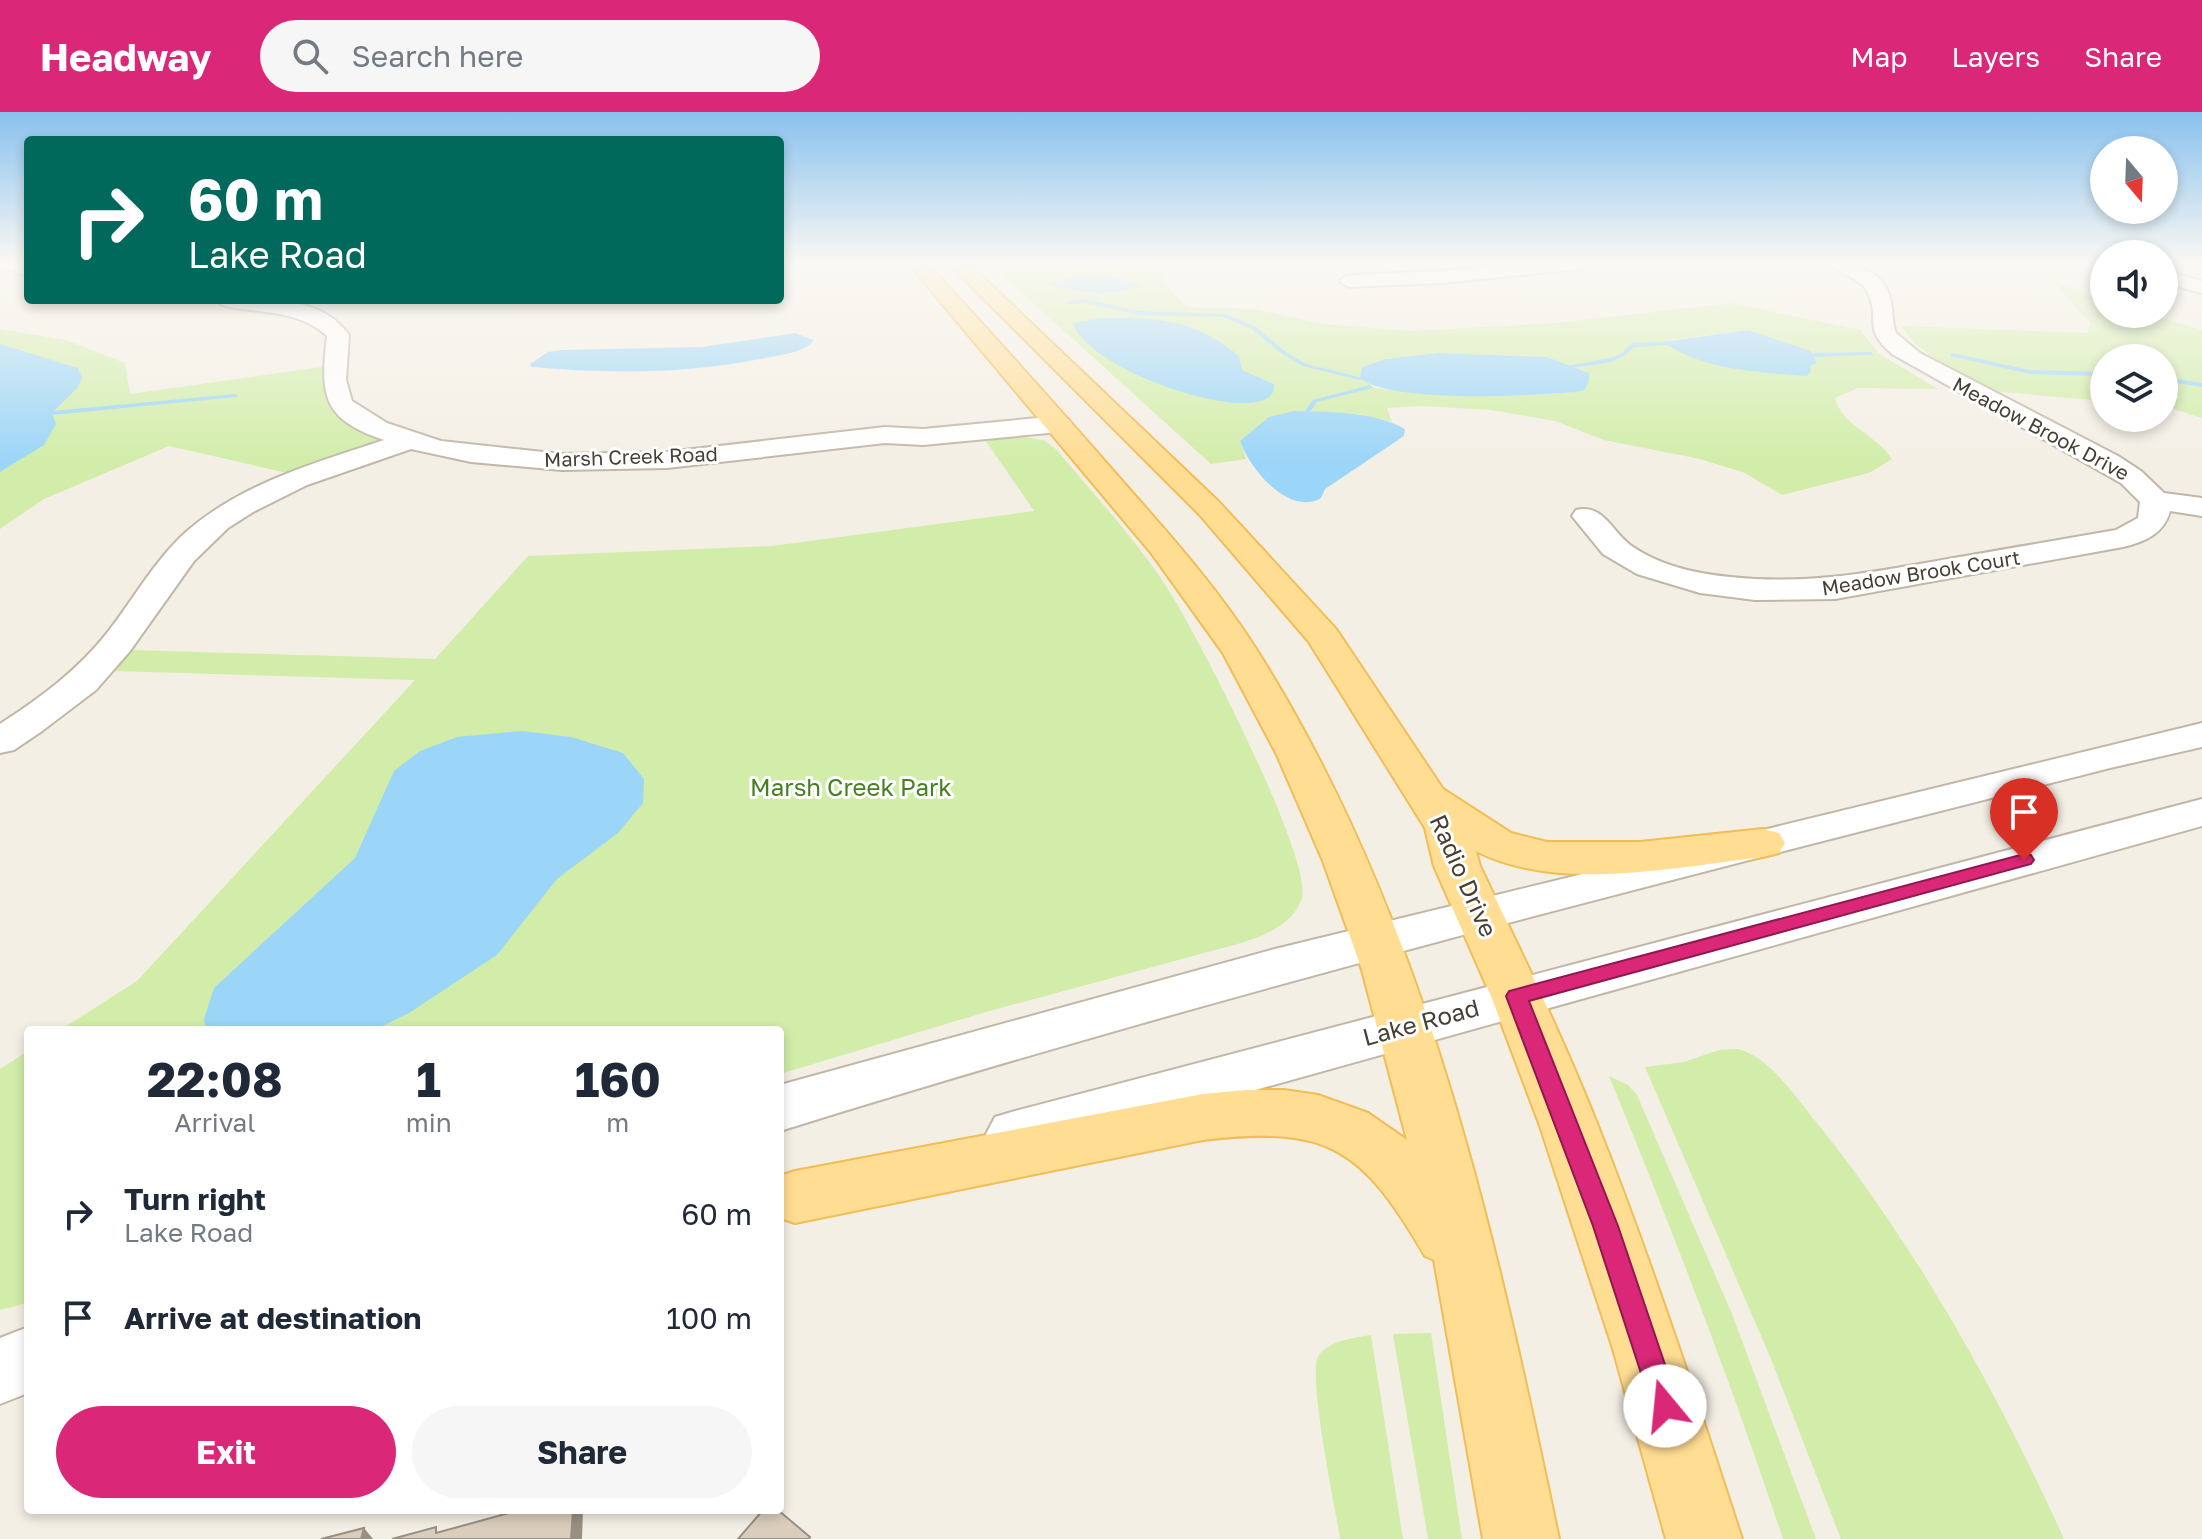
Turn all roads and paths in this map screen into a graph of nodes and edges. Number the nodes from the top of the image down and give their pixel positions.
1 (334, 330) edge
2 (976, 330) edge
3 (1024, 330) edge
4 (1882, 330) edge
5 (1052, 415) junction
6 (410, 440) junction
7 (2155, 500) junction
8 (2202, 507) edge
9 (1587, 516) dead end
10 (2202, 735) edge
11 (0, 741) edge
12 (1426, 796) junction
13 (2202, 812) edge
14 (1763, 843) junction
15 (1480, 914) junction
16 (1376, 940) junction
17 (1517, 996) junction
18 (1404, 1027) junction
19 (784, 1107) edge
20 (788, 1199) edge
21 (1475, 1301) junction
22 (24, 1361) edge
23 (0, 1371) edge
24 (24, 1384) edge
25 (0, 1387) edge
26 (1521, 1539) edge
27 (1704, 1539) edge

1 - 6 street, Marsh Creek Road
2 - 5 main road
3 - 12 main road, Radio Drive
4 - 7 street, Meadow Brook Drive
5 - 6 street, Marsh Creek Road
5 - 16 main road
6 - 11 street
7 - 8 street, Meadow Brook Drive
7 - 9 street, Meadow Brook Court
10 - 14 street
12 - 14 main road
12 - 15 main road, Radio Drive
13 - 17 street, Lake Road
14 - 15 street
15 - 16 street
15 - 17 main road, Radio Drive
16 - 18 main road
16 - 19 street
17 - 18 street, Lake Road
17 - 27 main road, Radio Drive
18 - 20 street, Lake Road
18 - 21 main road
20 - 21 main road
21 - 26 main road
22 - 23 street
24 - 25 street

